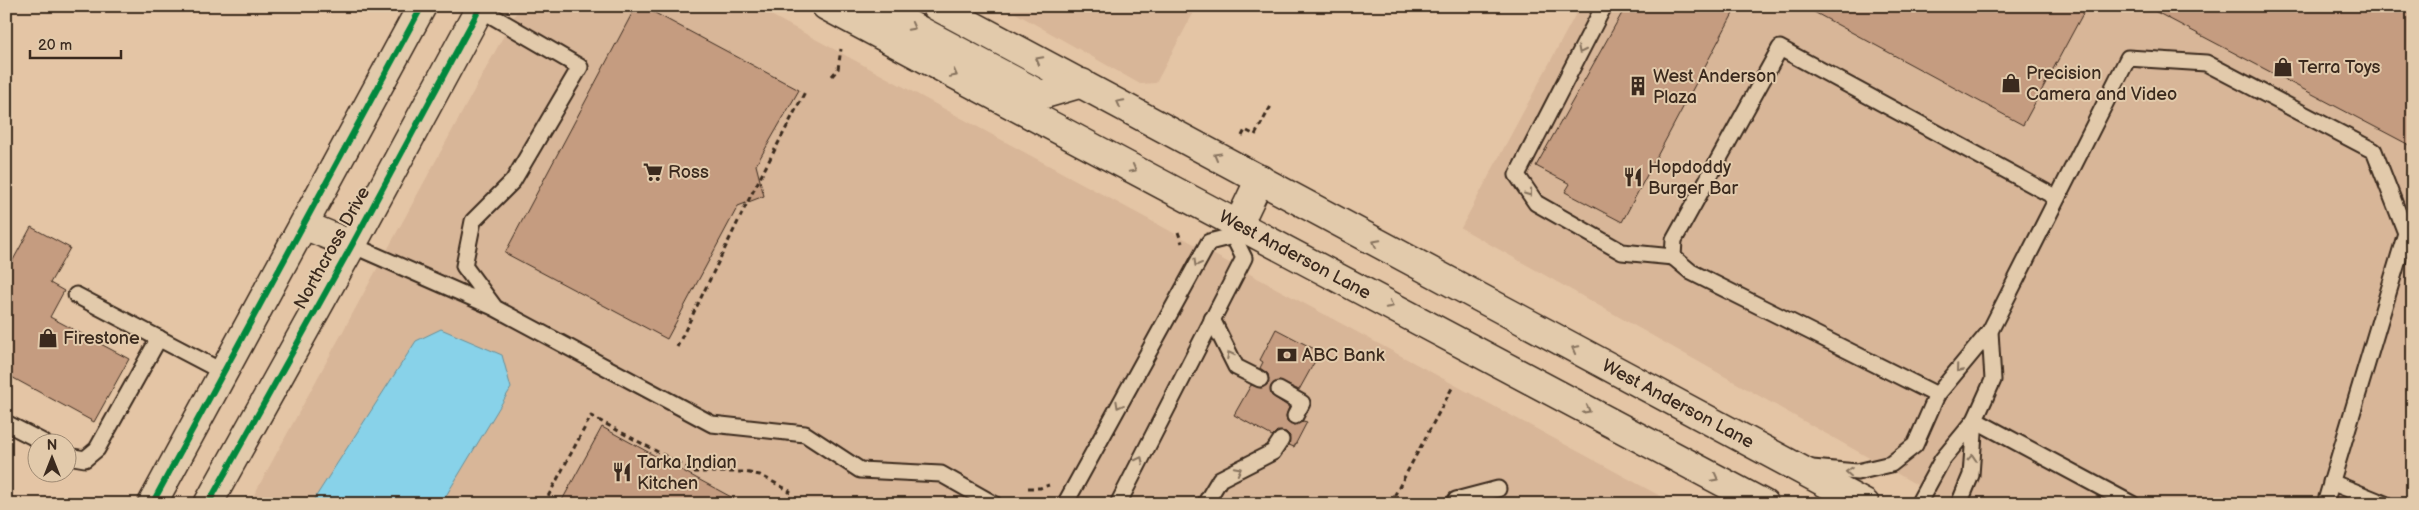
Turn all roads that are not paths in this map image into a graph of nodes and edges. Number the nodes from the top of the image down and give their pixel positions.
1 (422, 6) edge
2 (936, 6) edge
3 (1604, 6) edge
4 (480, 8) edge
5 (837, 12) edge
6 (1082, 83) junction
7 (1260, 180) junction
8 (2057, 198) junction
9 (304, 225) junction
10 (1236, 230) junction
11 (352, 244) junction
12 (1673, 257) junction
13 (76, 295) dead end
14 (495, 308) junction
15 (1212, 319) junction
16 (1990, 331) junction
17 (159, 338) junction
18 (223, 372) junction
19 (1260, 379) dead end
20 (1278, 390) dead end
21 (1937, 395) junction
22 (1295, 416) dead end
23 (1975, 420) junction
24 (6, 423) edge
25 (28, 435) edge
26 (1281, 440) dead end
27 (78, 458) edge
28 (1798, 467) junction
29 (2331, 482) junction
30 (1498, 489) dead end
31 (152, 504) edge
32 (208, 504) edge
33 (994, 504) edge
34 (1065, 504) edge
35 (1118, 504) edge
36 (1205, 504) edge
37 (1454, 504) edge
38 (1764, 504) edge
39 (1865, 504) edge
40 (1918, 504) edge
41 (1958, 504) edge
42 (2132, 504) edge
43 (2325, 504) edge
44 (2385, 504) edge

1 - 9 main road, Northcross Drive
6 -> 2 main road, West Anderson Lane
3 -> 12 lane
4 - 11 main road, Northcross Drive
4 - 14 lane
5 -> 6 main road
5 -> 10 main road, West Anderson Lane
7 -> 6 main road, West Anderson Lane
7 - 10 main road
28 -> 7 main road, West Anderson Lane
8 - 12 lane
8 - 16 lane
8 - 29 lane
9 - 11 main road
9 - 18 main road, Northcross Drive
10 - 15 lane
10 -> 34 lane
10 -> 38 main road, West Anderson Lane
11 - 14 lane
11 - 32 main road, Northcross Drive
12 - 21 lane
13 - 17 lane
14 - 33 lane
19 -> 15 lane
35 -> 15 lane
16 -> 21 lane
16 - 23 lane
17 - 18 lane
17 - 27 lane
18 - 31 main road, Northcross Drive
20 - 22 lane
21 -> 28 lane
23 - 40 lane
41 -> 23 lane
23 - 42 lane
24 - 25 lane
36 -> 26 lane
28 - 39 main road, West Anderson Lane
29 - 43 lane
29 - 44 lane
30 - 37 lane

